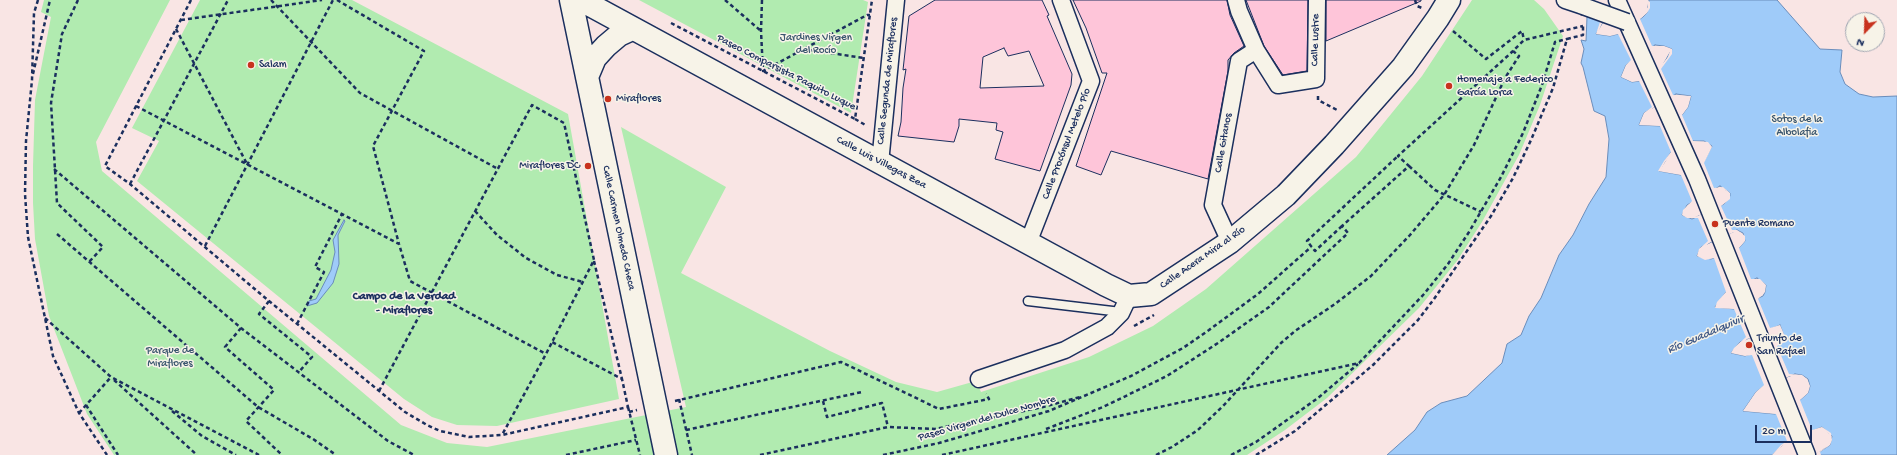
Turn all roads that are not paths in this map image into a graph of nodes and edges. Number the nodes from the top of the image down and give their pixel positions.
1 (571, 0) edge
2 (581, 0) edge
3 (896, 0) edge
4 (1061, 0) edge
5 (1236, 0) edge
6 (1317, 0) edge
7 (1565, 0) edge
8 (1617, 0) edge
9 (1444, 9) edge
10 (1627, 22) junction
11 (632, 29) junction
12 (1256, 50) junction
13 (587, 77) junction
14 (880, 162) junction
15 (1230, 242) junction
16 (1028, 243) junction
17 (1028, 302) dead end
18 (1125, 304) junction
19 (979, 379) dead end
20 (666, 455) edge
21 (1807, 455) edge

1 - 13 street, Calle Carmen Olmedo Checa
2 - 11 street, Calle Luis Villegas Zea
3 - 14 street, Calle Segunda de Miraflores
4 - 16 street, Calle Procónsul Metelo Pío
5 - 12 street
6 - 12 street, Calle Lustre
7 - 10 street, bridge
8 - 10 street
9 - 15 street, Calle Acera Mira al Río
10 - 21 street
11 - 13 street
11 - 14 street, Calle Luis Villegas Zea
12 - 15 street, Calle Gitanos
13 - 20 street, Calle Carmen Olmedo Checa
14 - 16 street, Calle Luis Villegas Zea
15 - 18 street, Calle Acera Mira al Río
16 - 18 street, Calle Luis Villegas Zea
17 - 18 lane
18 - 19 street

